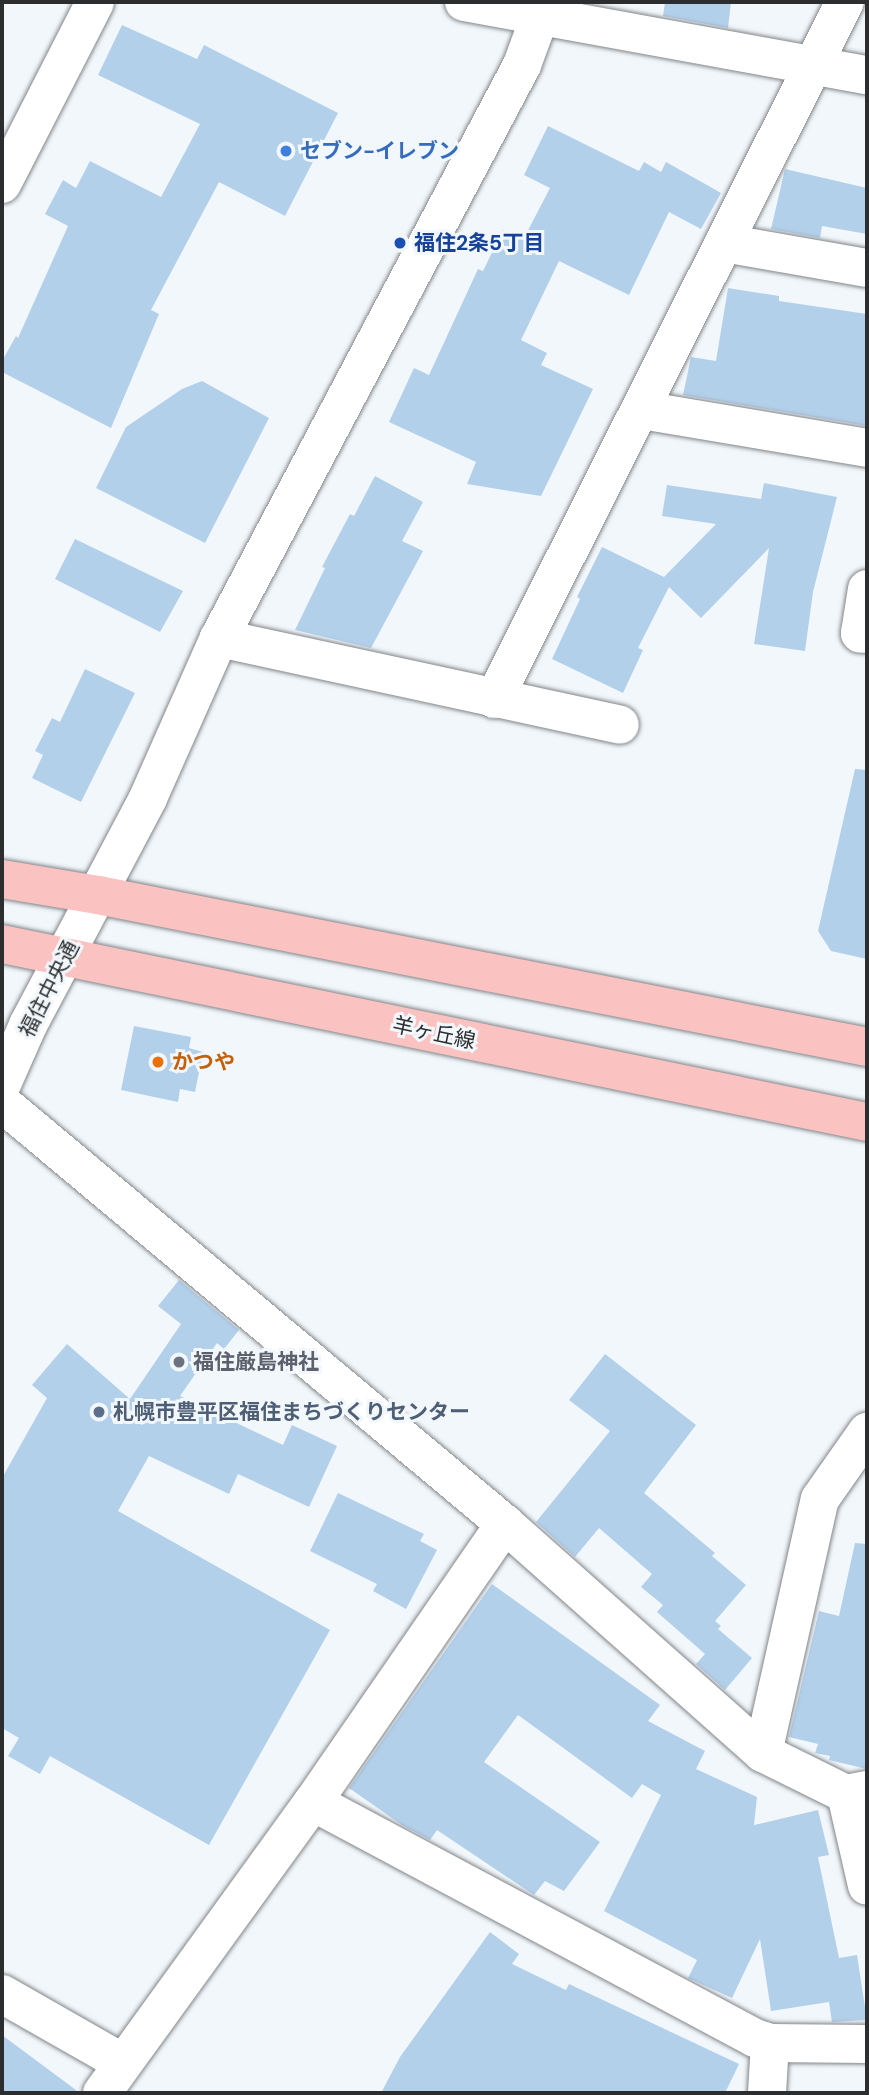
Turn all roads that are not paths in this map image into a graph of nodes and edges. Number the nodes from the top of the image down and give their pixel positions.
1 (95, 2) edge
2 (464, 2) edge
3 (845, 2) edge
4 (542, 8) edge
5 (814, 65) junction
6 (867, 75) edge
7 (2, 184) edge
8 (724, 243) junction
9 (867, 268) edge
10 (641, 410) junction
11 (867, 448) edge
12 (867, 589) edge
13 (867, 634) edge
14 (219, 638) junction
15 (494, 699) junction
16 (620, 725) dead end
17 (2, 879) edge
18 (98, 895) junction
19 (2, 944) edge
20 (65, 957) junction
21 (867, 1046) edge
22 (2, 1084) edge
23 (2, 1102) edge
24 (867, 1122) edge
25 (867, 1432) edge
26 (505, 1524) junction
27 (763, 1753) junction
28 (857, 1792) edge
29 (313, 1802) junction
30 (867, 1886) edge
31 (2, 1994) edge
32 (770, 2043) junction
33 (867, 2044) edge
34 (113, 2078) edge
35 (767, 2093) edge

1 - 7 street
2 - 4 street
3 - 5 street
4 - 5 street
4 - 14 street, 福住中央通
5 - 6 street
5 - 8 street
8 - 9 street
8 - 10 street
10 - 11 street
10 - 15 street
12 - 13 street
14 - 15 street
14 - 18 street, 福住中央通
15 - 16 street
17 - 18 main road
18 - 20 street, 福住中央通
18 - 21 main road
19 - 20 main road, 羊ヶ丘線
20 - 22 street, 福住中央通
20 - 24 main road, 羊ヶ丘線
23 - 26 street
25 - 27 street
26 - 27 street
26 - 29 street
27 - 28 street
28 - 30 street
29 - 32 street
29 - 34 street
31 - 34 street
32 - 33 street
32 - 35 street

